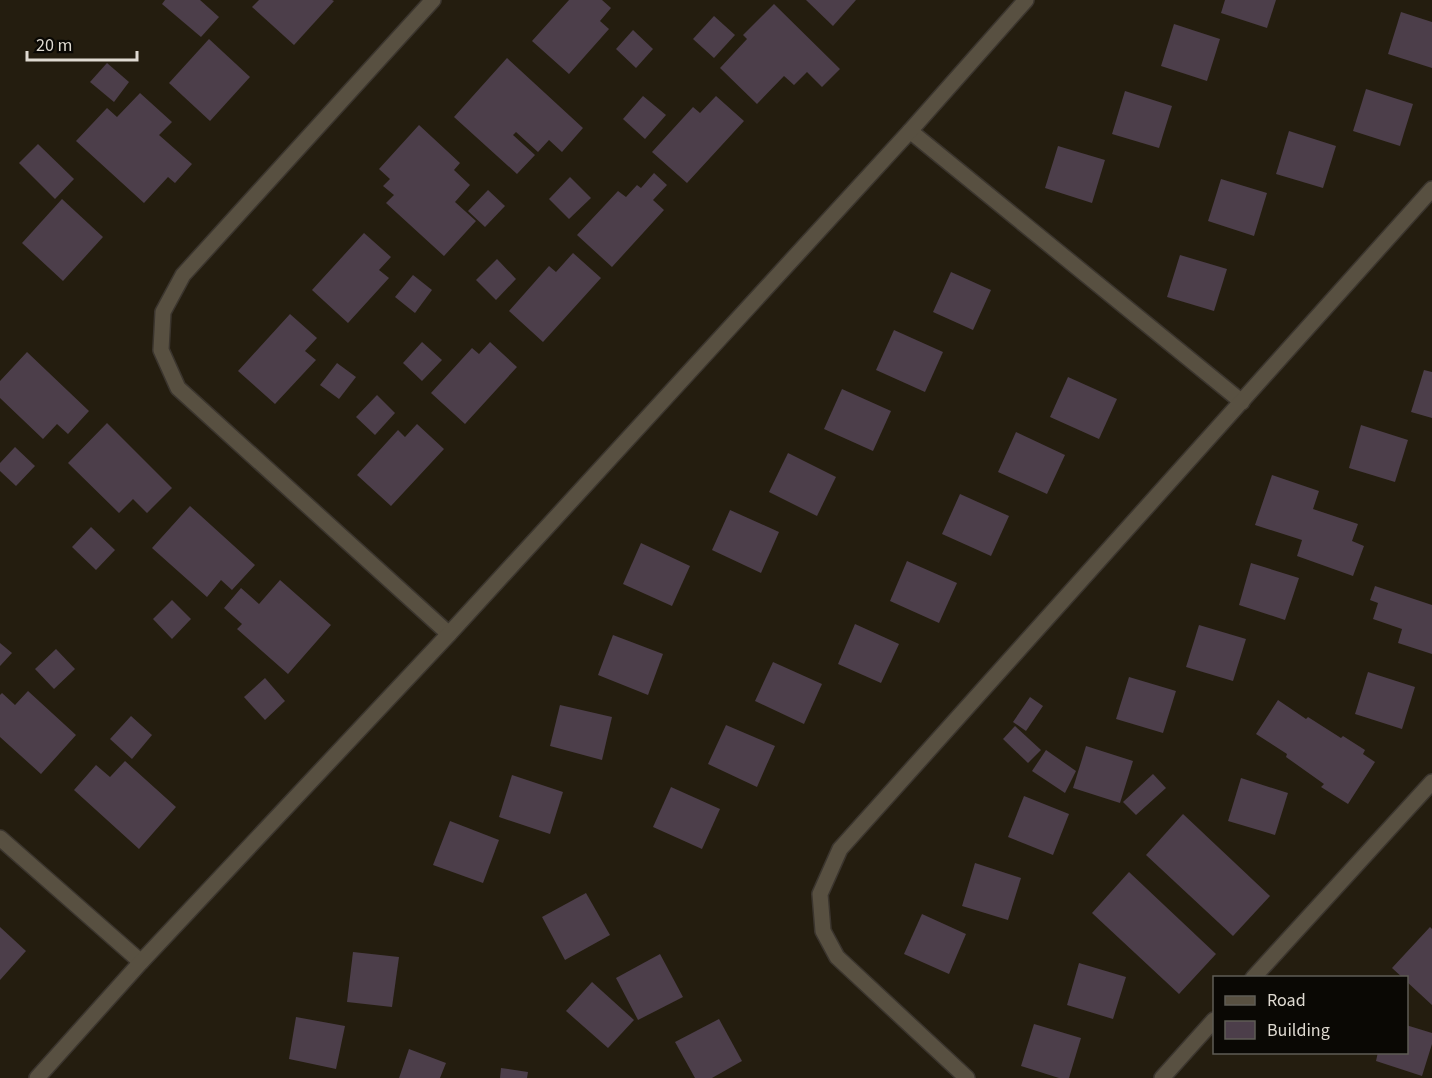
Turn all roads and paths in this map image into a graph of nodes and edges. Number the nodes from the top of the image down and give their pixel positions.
1 (433, 0) edge
2 (1026, 0) edge
3 (910, 131) junction
4 (1432, 189) edge
5 (1242, 402) junction
6 (449, 634) junction
7 (1432, 782) edge
8 (0, 838) edge
9 (141, 962) junction
10 (1255, 976) edge
11 (1213, 1022) edge
12 (37, 1078) edge
13 (967, 1078) edge
14 (1162, 1078) edge

1 - 6 street
2 - 3 street
3 - 5 street
3 - 6 street
4 - 5 street
5 - 13 street
6 - 9 street
7 - 10 street
8 - 9 street
9 - 12 street
11 - 14 street

